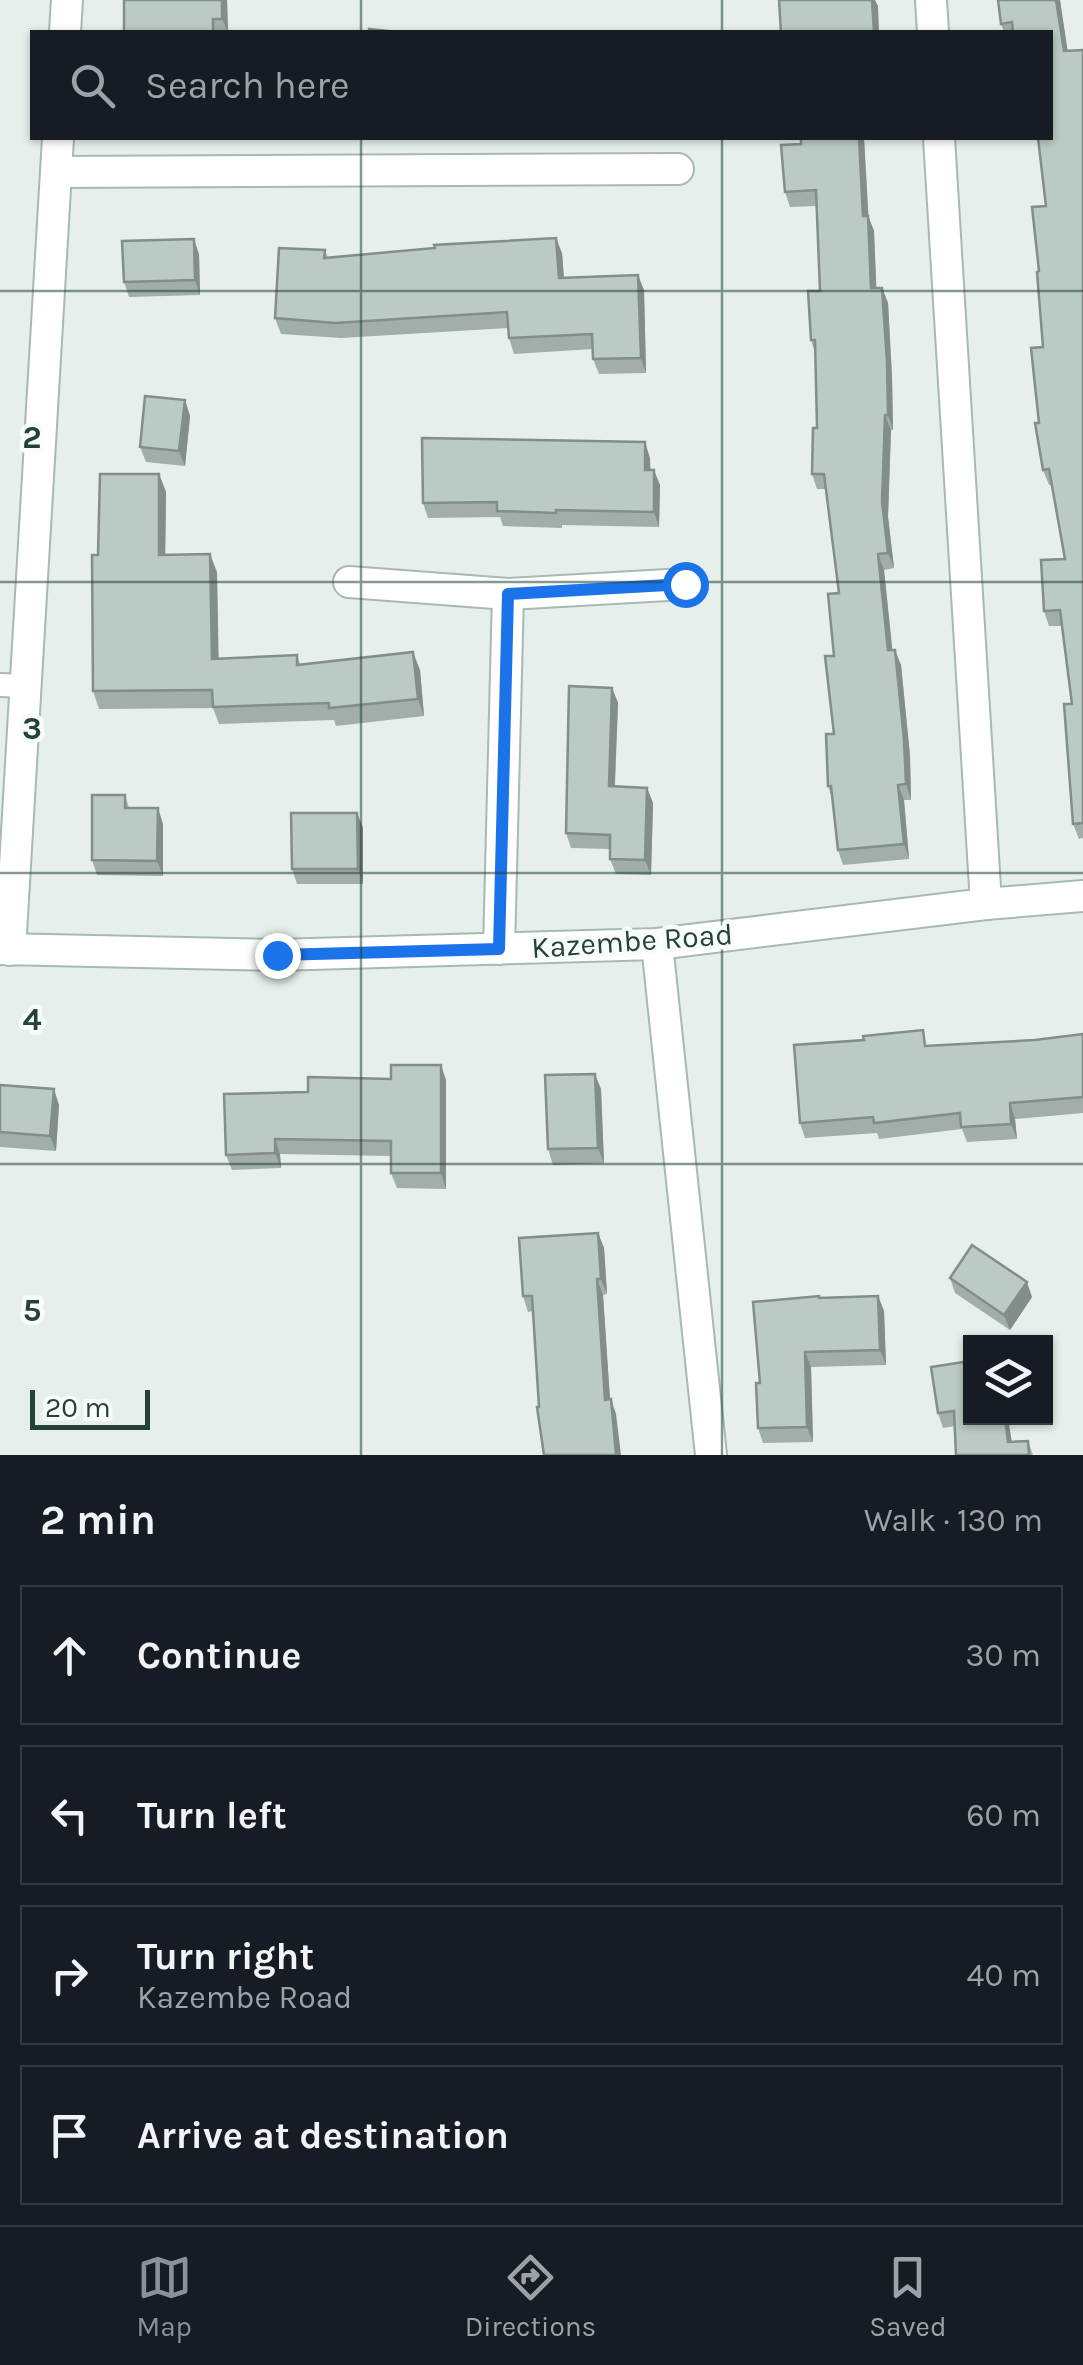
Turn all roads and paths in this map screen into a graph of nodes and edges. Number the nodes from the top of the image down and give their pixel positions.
1 (67, 0) edge
2 (931, 0) edge
3 (65, 30) edge
4 (933, 30) edge
5 (58, 140) edge
6 (939, 140) edge
7 (678, 170) dead end
8 (56, 172) junction
9 (349, 582) dead end
10 (685, 584) dead end
11 (508, 594) junction
12 (13, 685) edge
13 (1083, 896) edge
14 (986, 904) junction
15 (657, 944) junction
16 (5, 949) edge
17 (499, 949) junction
18 (711, 1455) edge

1 - 3 street
2 - 4 street
5 - 8 street
6 - 14 street
7 - 8 street
8 - 12 street
9 - 11 street
10 - 11 street
11 - 17 street
12 - 16 street
13 - 14 street, Kazembe Road
14 - 15 street, Kazembe Road
15 - 17 street, Kazembe Road
15 - 18 street
16 - 17 street, Kazembe Road

